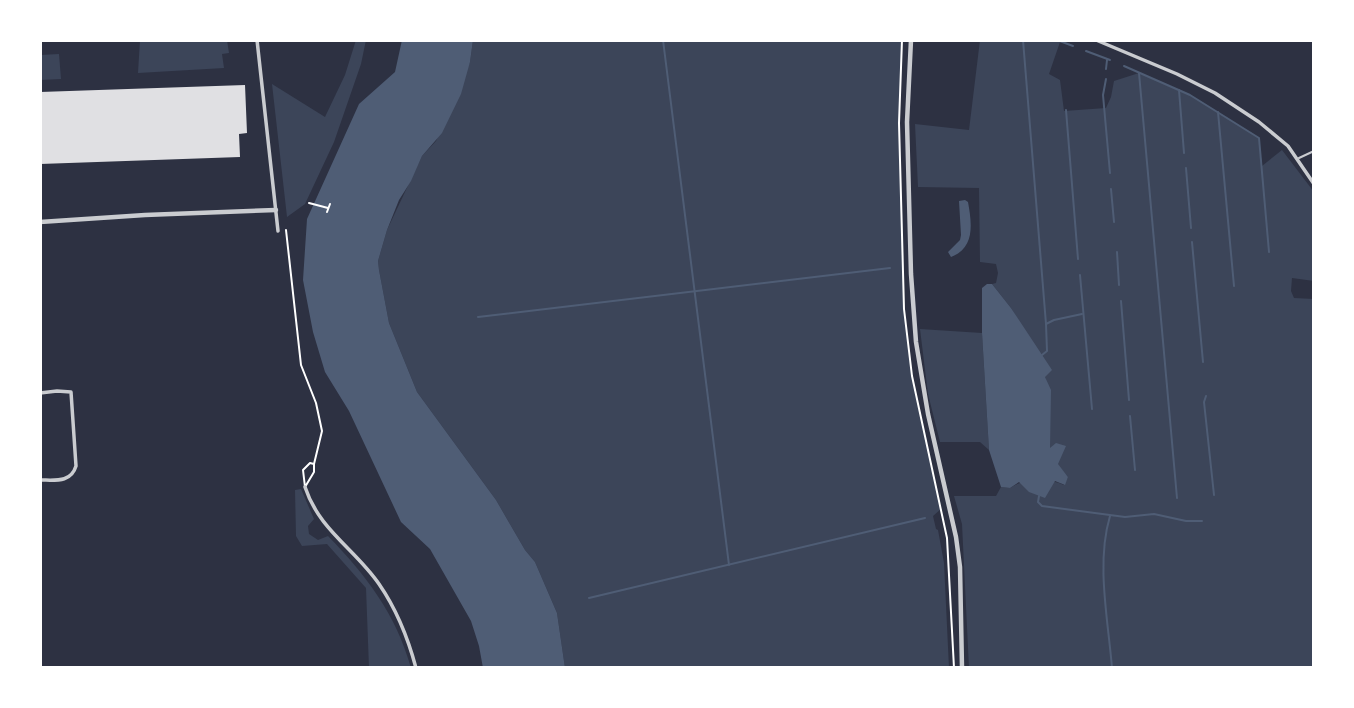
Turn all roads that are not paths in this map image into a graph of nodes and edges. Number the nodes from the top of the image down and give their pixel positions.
1 (257, 40) edge
2 (911, 40) edge
3 (1096, 40) edge
4 (1314, 151) edge
5 (1298, 158) junction
6 (1314, 184) edge
7 (276, 210) junction
8 (40, 222) edge
9 (278, 231) dead end
10 (40, 393) edge
11 (40, 480) edge
12 (305, 486) road end
13 (416, 668) edge
14 (962, 668) edge

1 - 7 street
2 - 14 street
3 - 5 street
4 - 5 lane
5 - 6 street
7 - 8 street
7 - 9 street
10 - 11 street
12 - 13 street

